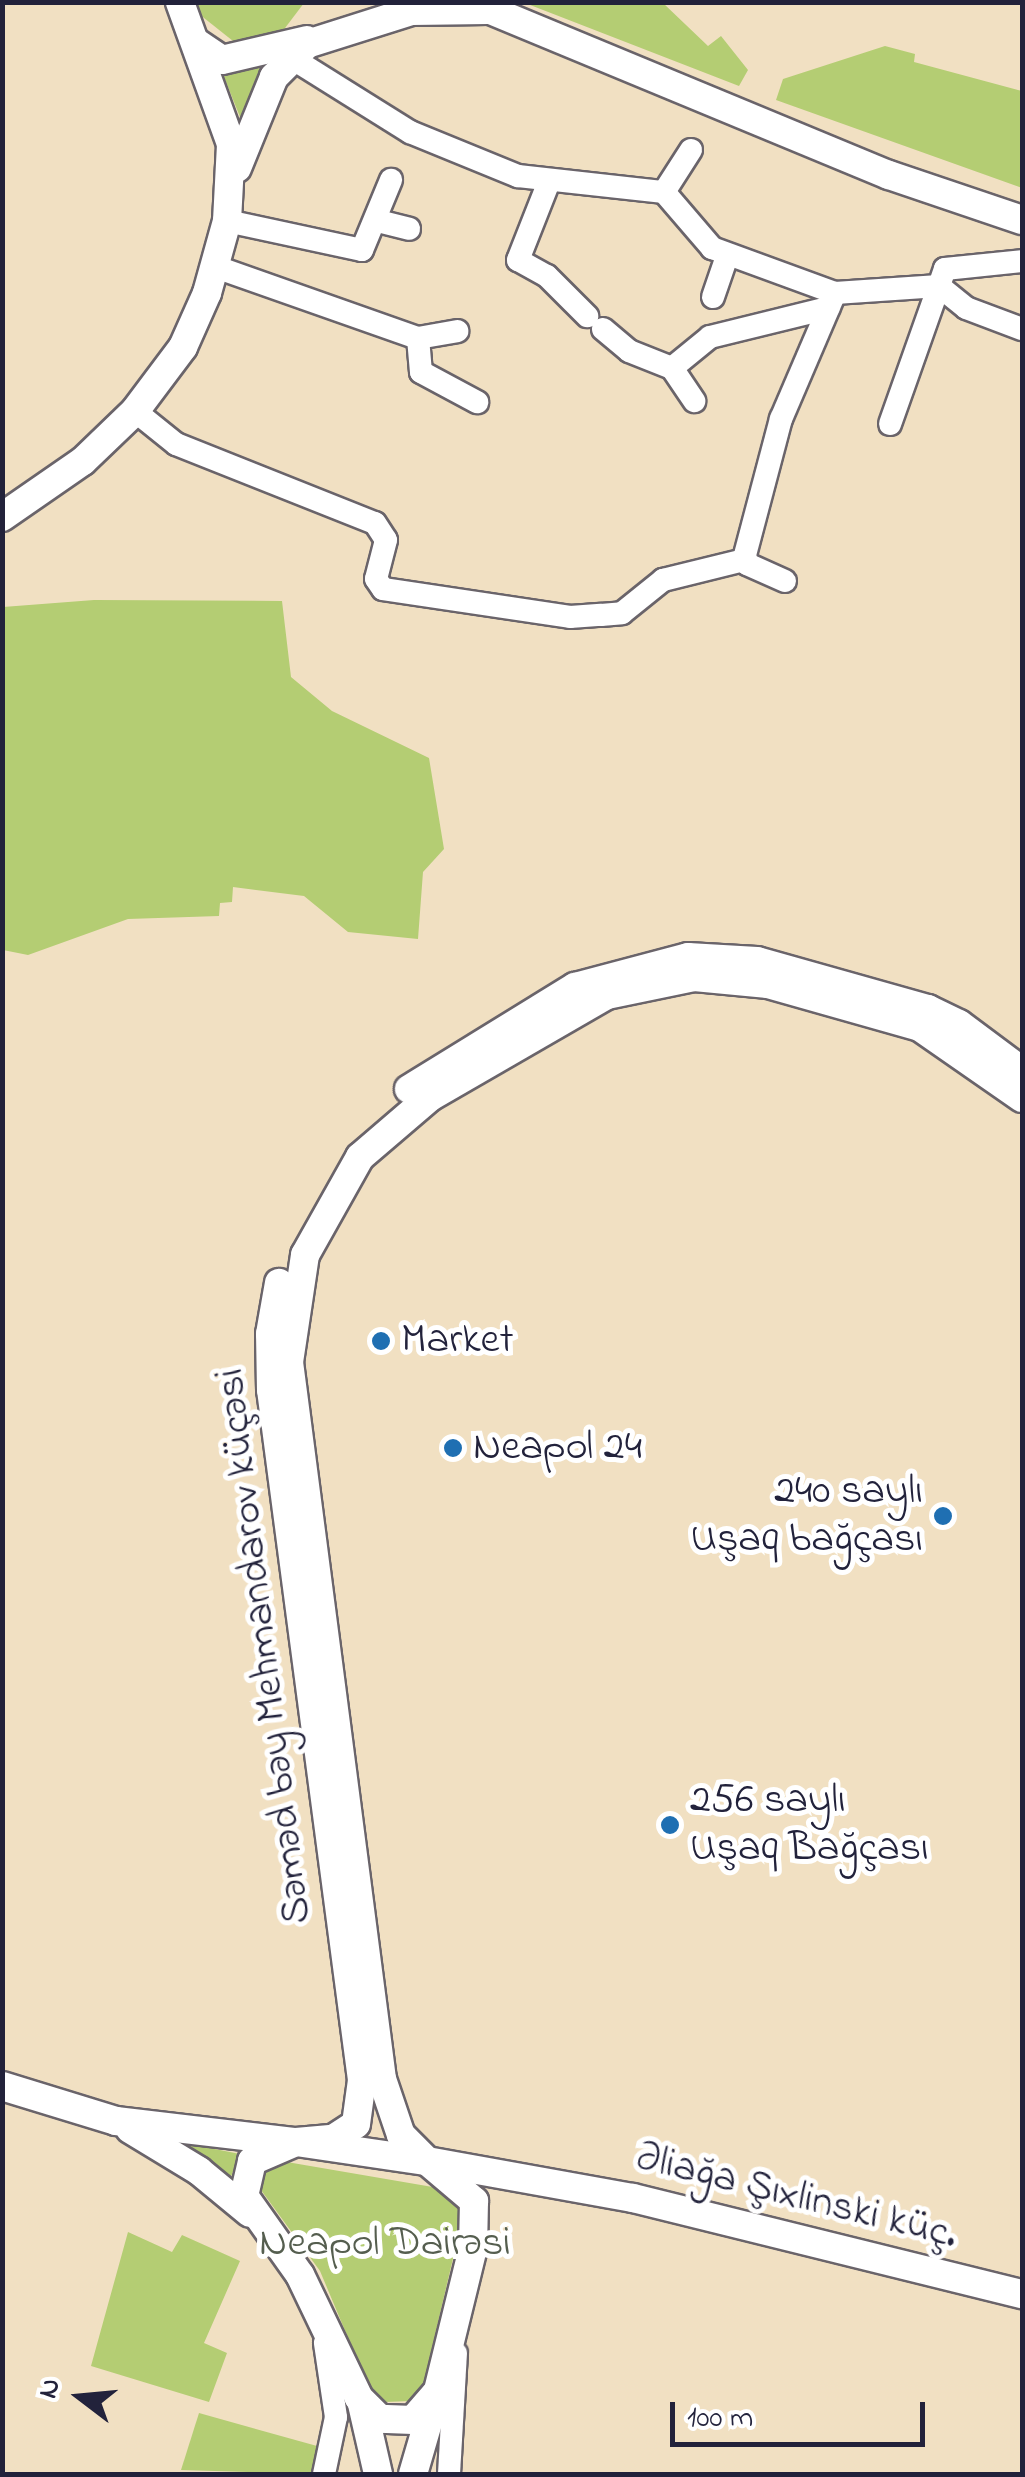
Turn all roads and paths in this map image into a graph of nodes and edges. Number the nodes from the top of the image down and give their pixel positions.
1 (180, 2) edge
2 (480, 6) edge
3 (381, 12) edge
4 (328, 35) junction
5 (197, 42) junction
6 (290, 57) junction
7 (691, 150) dead end
8 (391, 180) dead end
9 (232, 182) junction
10 (548, 184) junction
11 (664, 192) junction
12 (1022, 220) edge
13 (227, 221) junction
14 (378, 222) junction
15 (409, 229) dead end
16 (728, 256) junction
17 (1022, 261) edge
18 (216, 268) junction
19 (939, 286) junction
20 (712, 297) dead end
21 (831, 301) junction
22 (1022, 328) edge
23 (457, 331) dead end
24 (418, 338) junction
25 (672, 368) junction
26 (694, 401) dead end
27 (477, 402) dead end
28 (135, 411) junction
29 (890, 424) dead end
30 (2, 517) edge
31 (744, 560) junction
32 (786, 581) dead end
33 (514, 1033) junction
34 (1022, 1072) edge
35 (1022, 1098) edge
36 (2, 2086) edge
37 (116, 2121) junction
38 (296, 2142) junction
39 (427, 2161) junction
40 (551, 2181) junction
41 (253, 2216) junction
42 (474, 2248) junction
43 (1022, 2294) edge
44 (316, 2306) junction
45 (458, 2311) junction
46 (438, 2390) junction
47 (359, 2398) junction
48 (324, 2474) edge
49 (378, 2474) edge
50 (413, 2474) edge
51 (449, 2474) edge

1 - 5 main road
2 - 3 main road
2 - 12 main road
3 - 4 main road
4 - 5 main road
4 - 6 main road
5 - 9 main road
6 - 9 main road
6 - 10 street
7 - 11 street
8 - 14 street
9 - 13 main road
10 - 11 street
10 - 25 street
11 - 16 street
13 - 14 street
13 - 18 main road
14 - 15 street
16 - 20 street
16 - 21 street
17 - 19 street
18 - 24 street
18 - 28 main road
19 - 21 street
19 - 22 street
19 - 29 street
21 - 25 street
21 - 31 street
23 - 24 street
24 - 27 street
25 - 26 street
28 - 30 main road
28 - 31 street
31 - 32 street
33 - 34 main road, Səməd bəy Mehmandarov küçəsi
33 - 35 main road, Səməd bəy Mehmandarov küçəsi
33 - 38 main road, Səməd bəy Mehmandarov küçəsi
33 - 39 main road, Səməd bəy Mehmandarov küçəsi
36 - 37 main road
37 - 38 main road
37 - 41 main road
38 - 39 main road, Əliağa Şıxlinski küç.
38 - 41 main road
39 - 40 main road, Əliağa Şıxlinski küç.
39 - 42 main road, Səməd bəy Mehmandarov küçəsi
40 - 42 main road
40 - 43 main road, Əliağa Şıxlinski küç.
41 - 44 main road
42 - 45 main road
44 - 47 main road
44 - 48 street
45 - 46 main road
45 - 51 street
46 - 47 main road
46 - 50 main road
47 - 49 main road

